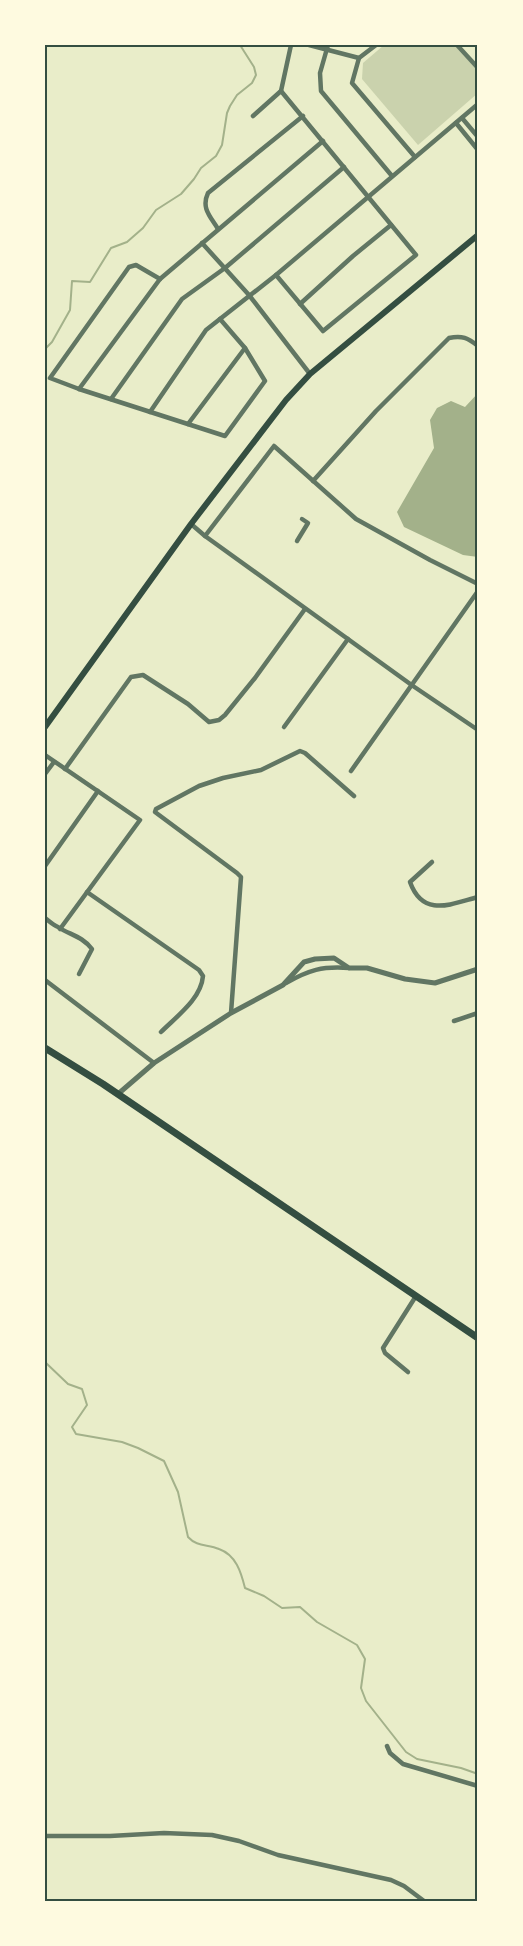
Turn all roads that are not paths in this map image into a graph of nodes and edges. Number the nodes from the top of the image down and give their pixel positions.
1 (291, 45) edge
2 (309, 45) edge
3 (376, 45) edge
4 (457, 45) edge
5 (328, 47) edge
6 (359, 58) junction
7 (478, 69) edge
8 (282, 92) junction
9 (478, 104) edge
10 (253, 116) dead end
11 (303, 116) junction
12 (462, 118) junction
13 (456, 123) junction
14 (478, 137) edge
15 (323, 141) junction
16 (478, 150) edge
17 (415, 157) junction
18 (344, 167) junction
19 (392, 176) junction
20 (368, 196) junction
21 (391, 225) junction
22 (218, 229) junction
23 (478, 235) edge
24 (202, 243) junction
25 (225, 268) junction
26 (276, 275) junction
27 (160, 279) junction
28 (249, 295) junction
29 (300, 304) junction
30 (220, 319) junction
31 (478, 346) edge
32 (245, 348) junction
33 (310, 374) junction
34 (79, 389) junction
35 (111, 399) junction
36 (150, 412) junction
37 (188, 424) junction
38 (313, 480) junction
39 (302, 519) dead end
40 (191, 524) junction
41 (206, 536) junction
42 (297, 541) dead end
43 (478, 584) edge
44 (478, 591) edge
45 (305, 609) junction
46 (348, 639) junction
47 (412, 686) junction
48 (45, 727) edge
49 (284, 727) dead end
50 (478, 730) edge
51 (45, 755) edge
52 (54, 762) junction
53 (65, 769) junction
54 (351, 771) dead end
55 (45, 774) edge
56 (98, 791) junction
57 (354, 796) dead end
58 (432, 862) dead end
59 (45, 866) edge
60 (87, 892) junction
61 (478, 897) edge
62 (45, 918) edge
63 (60, 929) junction
64 (349, 968) junction
65 (478, 969) edge
66 (79, 974) dead end
67 (45, 980) edge
68 (283, 985) junction
69 (478, 1012) edge
70 (231, 1013) junction
71 (454, 1021) dead end
72 (161, 1032) dead end
73 (45, 1048) edge
74 (154, 1063) junction
75 (118, 1094) junction
76 (416, 1296) junction
77 (478, 1338) edge
78 (408, 1372) dead end
79 (387, 1746) dead end
80 (478, 1786) edge
81 (45, 1836) edge
82 (424, 1901) edge

1 - 8 street
2 - 5 street
3 - 6 street
4 - 7 street
5 - 6 street
5 - 19 street
6 - 17 street
8 - 10 street
8 - 11 street
9 - 12 street
11 - 15 street
11 - 22 street
12 - 13 street
12 - 14 street
13 - 16 street
13 - 17 street
15 - 18 street
15 - 22 street
17 - 19 street
18 - 20 street
18 - 25 street
19 - 20 street
20 - 21 street
20 - 26 street
21 - 29 street
21 - 29 street
22 - 24 street
23 - 33 main road
24 - 25 street
24 - 27 street
25 - 28 street
25 - 35 street
26 - 28 street
26 - 29 street
27 - 34 street
27 - 34 street
28 - 30 street
28 - 33 street
30 - 32 street
30 - 36 street
31 - 38 street
32 - 37 street
32 - 37 street
33 - 40 main road
34 - 35 street
35 - 36 street
36 - 37 street
38 - 41 street
38 - 43 street
39 - 42 street
40 - 41 street
40 - 48 main road
41 - 45 street
44 - 47 street
45 - 46 street
45 - 53 street
46 - 47 street
46 - 49 street
47 - 50 street
47 - 54 street
51 - 52 street
52 - 53 street
52 - 55 street
53 - 56 street
56 - 59 street
56 - 60 street
57 - 70 street
58 - 61 street
60 - 63 street
60 - 72 street
62 - 63 street
63 - 66 street
64 - 65 street
64 - 68 street
64 - 68 street
67 - 74 street
68 - 70 street
69 - 71 street
70 - 74 street
73 - 75 main road
74 - 75 street
75 - 76 main road
76 - 77 main road
76 - 78 street
79 - 80 street
81 - 82 street

